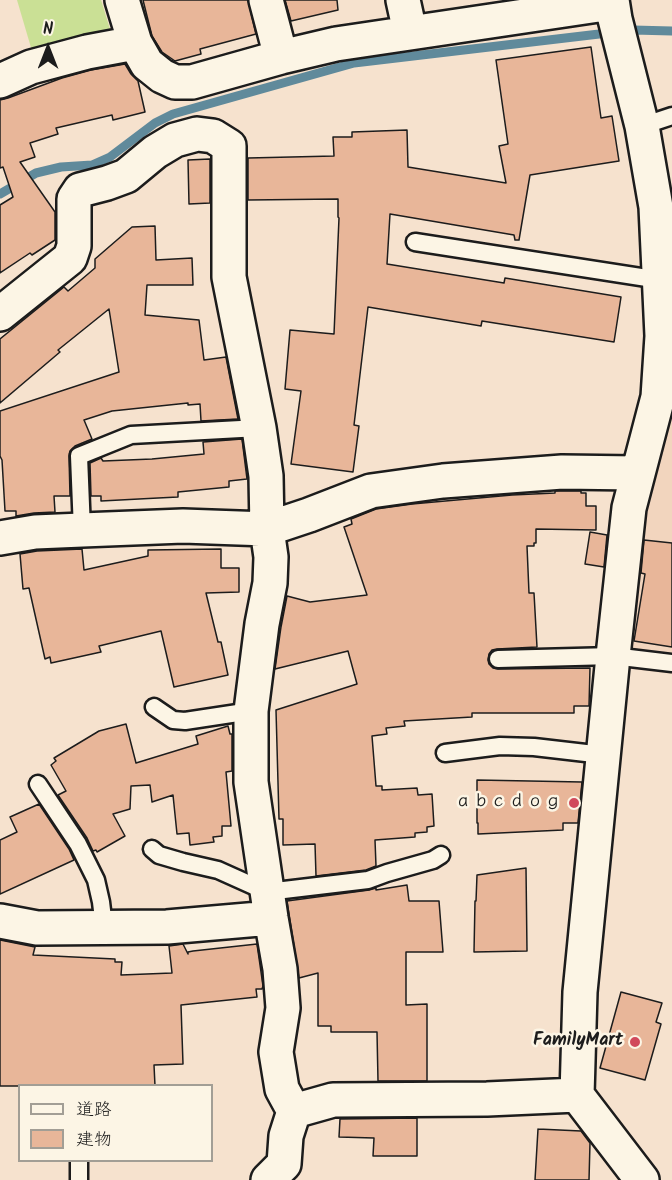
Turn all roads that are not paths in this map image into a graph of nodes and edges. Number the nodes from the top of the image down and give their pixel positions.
1 (122, 0) edge
2 (266, 0) edge
3 (404, 0) edge
4 (612, 1) edge
5 (410, 32) junction
6 (135, 43) junction
7 (281, 57) junction
8 (0, 81) edge
9 (194, 108) junction
10 (657, 121) edge
11 (664, 206) edge
12 (416, 242) dead end
13 (660, 280) junction
14 (0, 314) edge
15 (259, 428) junction
16 (637, 473) junction
17 (267, 529) junction
18 (82, 530) junction
19 (0, 538) edge
20 (613, 656) junction
21 (498, 659) dead end
22 (672, 663) edge
23 (154, 707) dead end
24 (251, 711) junction
25 (445, 753) dead end
26 (603, 755) junction
27 (38, 784) dead end
28 (152, 849) dead end
29 (441, 855) dead end
30 (269, 905) junction
31 (0, 921) edge
32 (104, 927) junction
33 (577, 1095) junction
34 (294, 1111) junction
35 (79, 1162) edge
36 (79, 1180) edge
37 (268, 1180) edge
38 (642, 1180) edge

1 - 6 street
2 - 7 street
3 - 5 street
4 - 5 street
4 - 10 street
5 - 7 street
6 - 8 street
6 - 9 street
7 - 9 street
9 - 14 street
9 - 15 street
10 - 11 street
11 - 13 street
12 - 13 lane
13 - 16 street
15 - 17 street
15 - 18 lane
16 - 17 street
16 - 20 street
17 - 18 street
17 - 24 street
18 - 19 street
20 - 21 lane
20 - 22 lane
20 - 26 street
23 - 24 lane
24 - 30 street
25 - 26 lane
26 - 33 street
27 - 32 lane
28 - 30 lane
29 - 30 lane
30 - 32 street
30 - 34 street
31 - 32 street
33 - 34 street
33 - 38 street
34 - 37 street
35 - 36 lane

